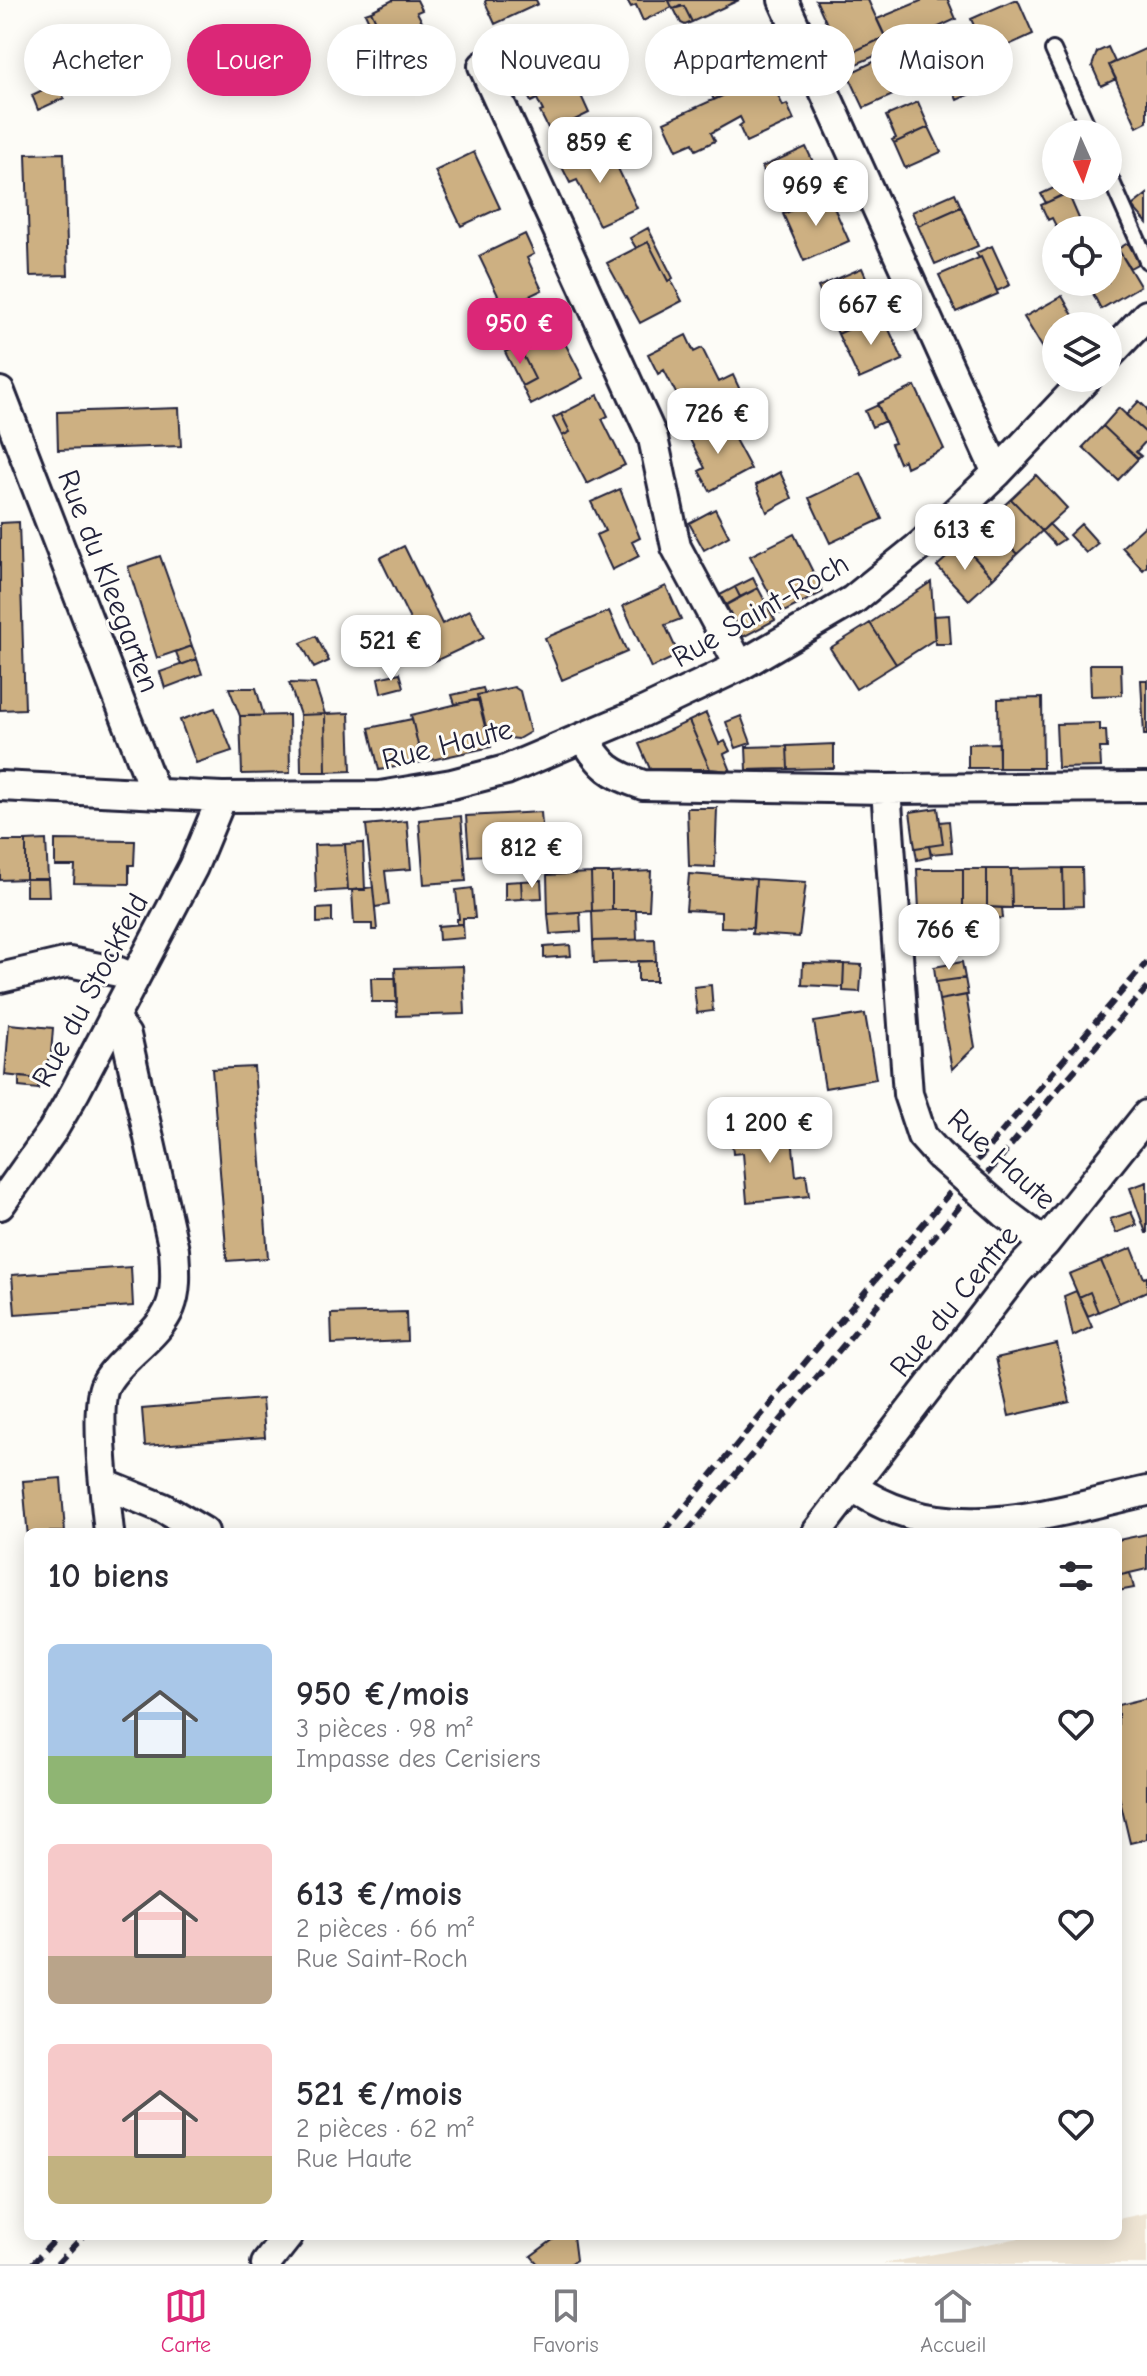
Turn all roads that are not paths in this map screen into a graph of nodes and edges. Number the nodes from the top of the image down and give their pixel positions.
1 (783, 0) edge
2 (1053, 50) dead end
3 (497, 96) edge
4 (1085, 120) edge
5 (1120, 200) edge
6 (1147, 261) edge
7 (1147, 315) edge
8 (1122, 341) edge
9 (0, 392) edge
10 (1074, 392) edge
11 (997, 473) junction
12 (740, 666) junction
13 (584, 737) junction
14 (0, 786) edge
15 (1147, 787) edge
16 (886, 789) junction
17 (155, 793) junction
18 (222, 797) junction
19 (0, 978) edge
20 (134, 978) junction
21 (113, 1018) junction
22 (1147, 1115) edge
23 (0, 1205) edge
24 (1045, 1243) junction
25 (104, 1484) junction
26 (852, 1486) junction
27 (1147, 1491) edge
28 (938, 1527) edge
29 (109, 1528) edge
30 (197, 1528) edge
31 (820, 1528) edge
32 (285, 2240) edge
33 (266, 2264) edge

1 - 11 street
2 - 4 lane
3 - 12 street
5 - 6 lane
7 - 8 street
9 - 17 street, Rue du Kleegarten
10 - 11 street, Rue Saint-Roch
11 - 12 street, Rue Saint-Roch
12 - 13 street, Rue Saint-Roch
13 - 16 street
13 - 18 street, Rue Haute
14 - 17 street, Rue Haute
15 - 16 street
16 - 24 street, Rue Haute, bridge
17 - 18 street, Rue Haute
18 - 20 street, Rue du Stockfeld
19 - 20 street
20 - 21 street, Rue du Stockfeld
21 - 23 street, Rue du Stockfeld
21 - 25 street
22 - 24 street, Rue du Centre
24 - 26 street, Rue du Centre
25 - 29 street
25 - 30 street
26 - 28 street
26 - 31 street, Rue du Centre
27 - 28 street
32 - 33 street

